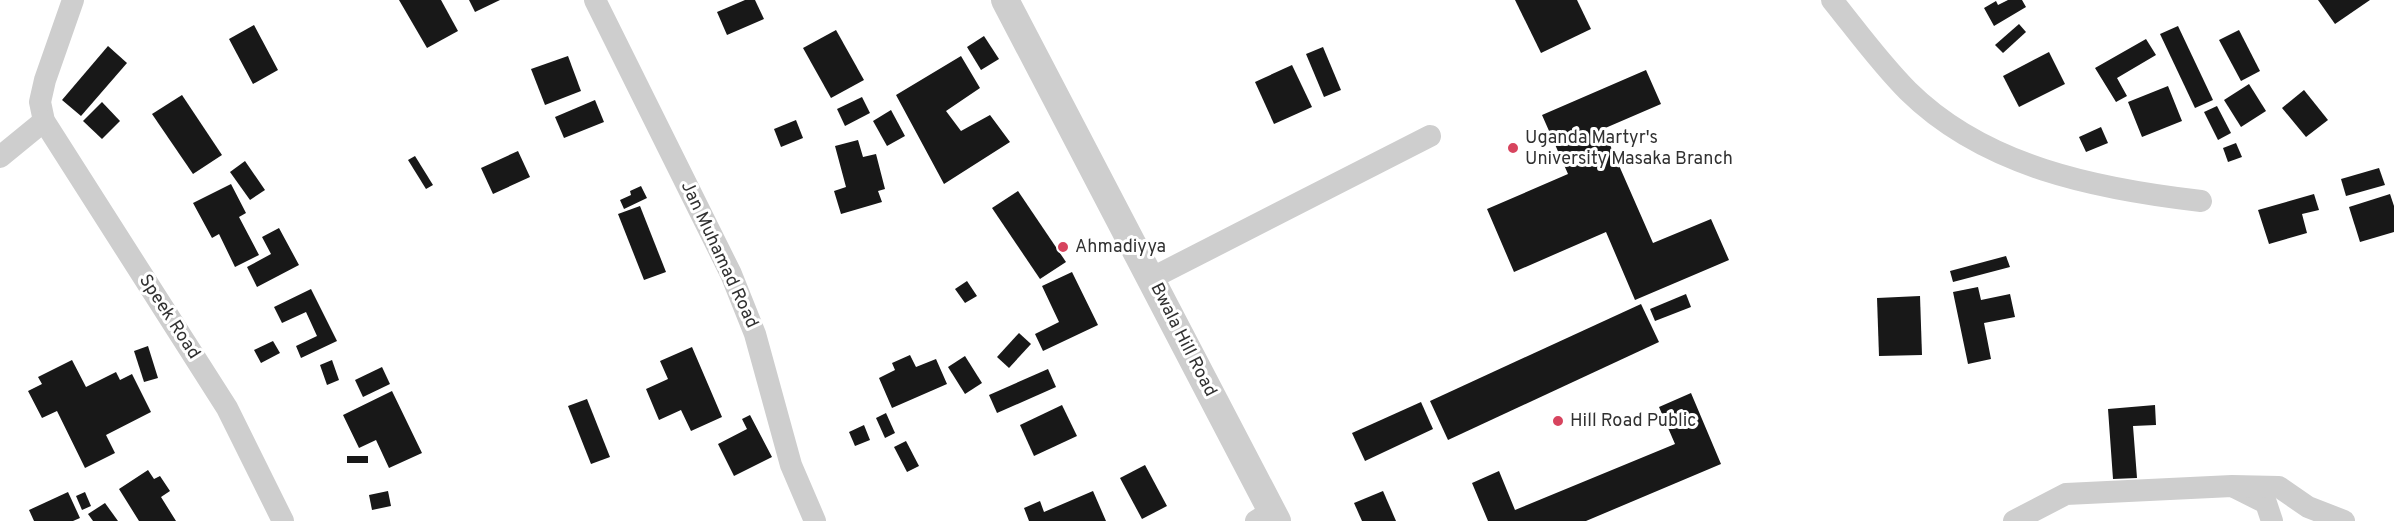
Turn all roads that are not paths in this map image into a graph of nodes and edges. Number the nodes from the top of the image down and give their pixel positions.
1 (73, 0) edge
2 (595, 0) edge
3 (1005, 0) edge
4 (1832, 0) edge
5 (44, 121) junction
6 (1430, 136) dead end
7 (0, 157) edge
8 (2201, 201) dead end
9 (1152, 278) junction
10 (2232, 486) junction
11 (1268, 518) edge
12 (283, 521) edge
13 (815, 521) edge
14 (2014, 521) edge
15 (2272, 521) edge
16 (2344, 521) edge

1 - 5 street
2 - 13 street, Jan Muhamad Road
3 - 9 street, Bwala Hill Road
4 - 8 street
5 - 7 street
5 - 12 street, Speek Road
6 - 9 street
9 - 11 street, Bwala Hill Road
10 - 14 street
10 - 15 street
10 - 16 street

